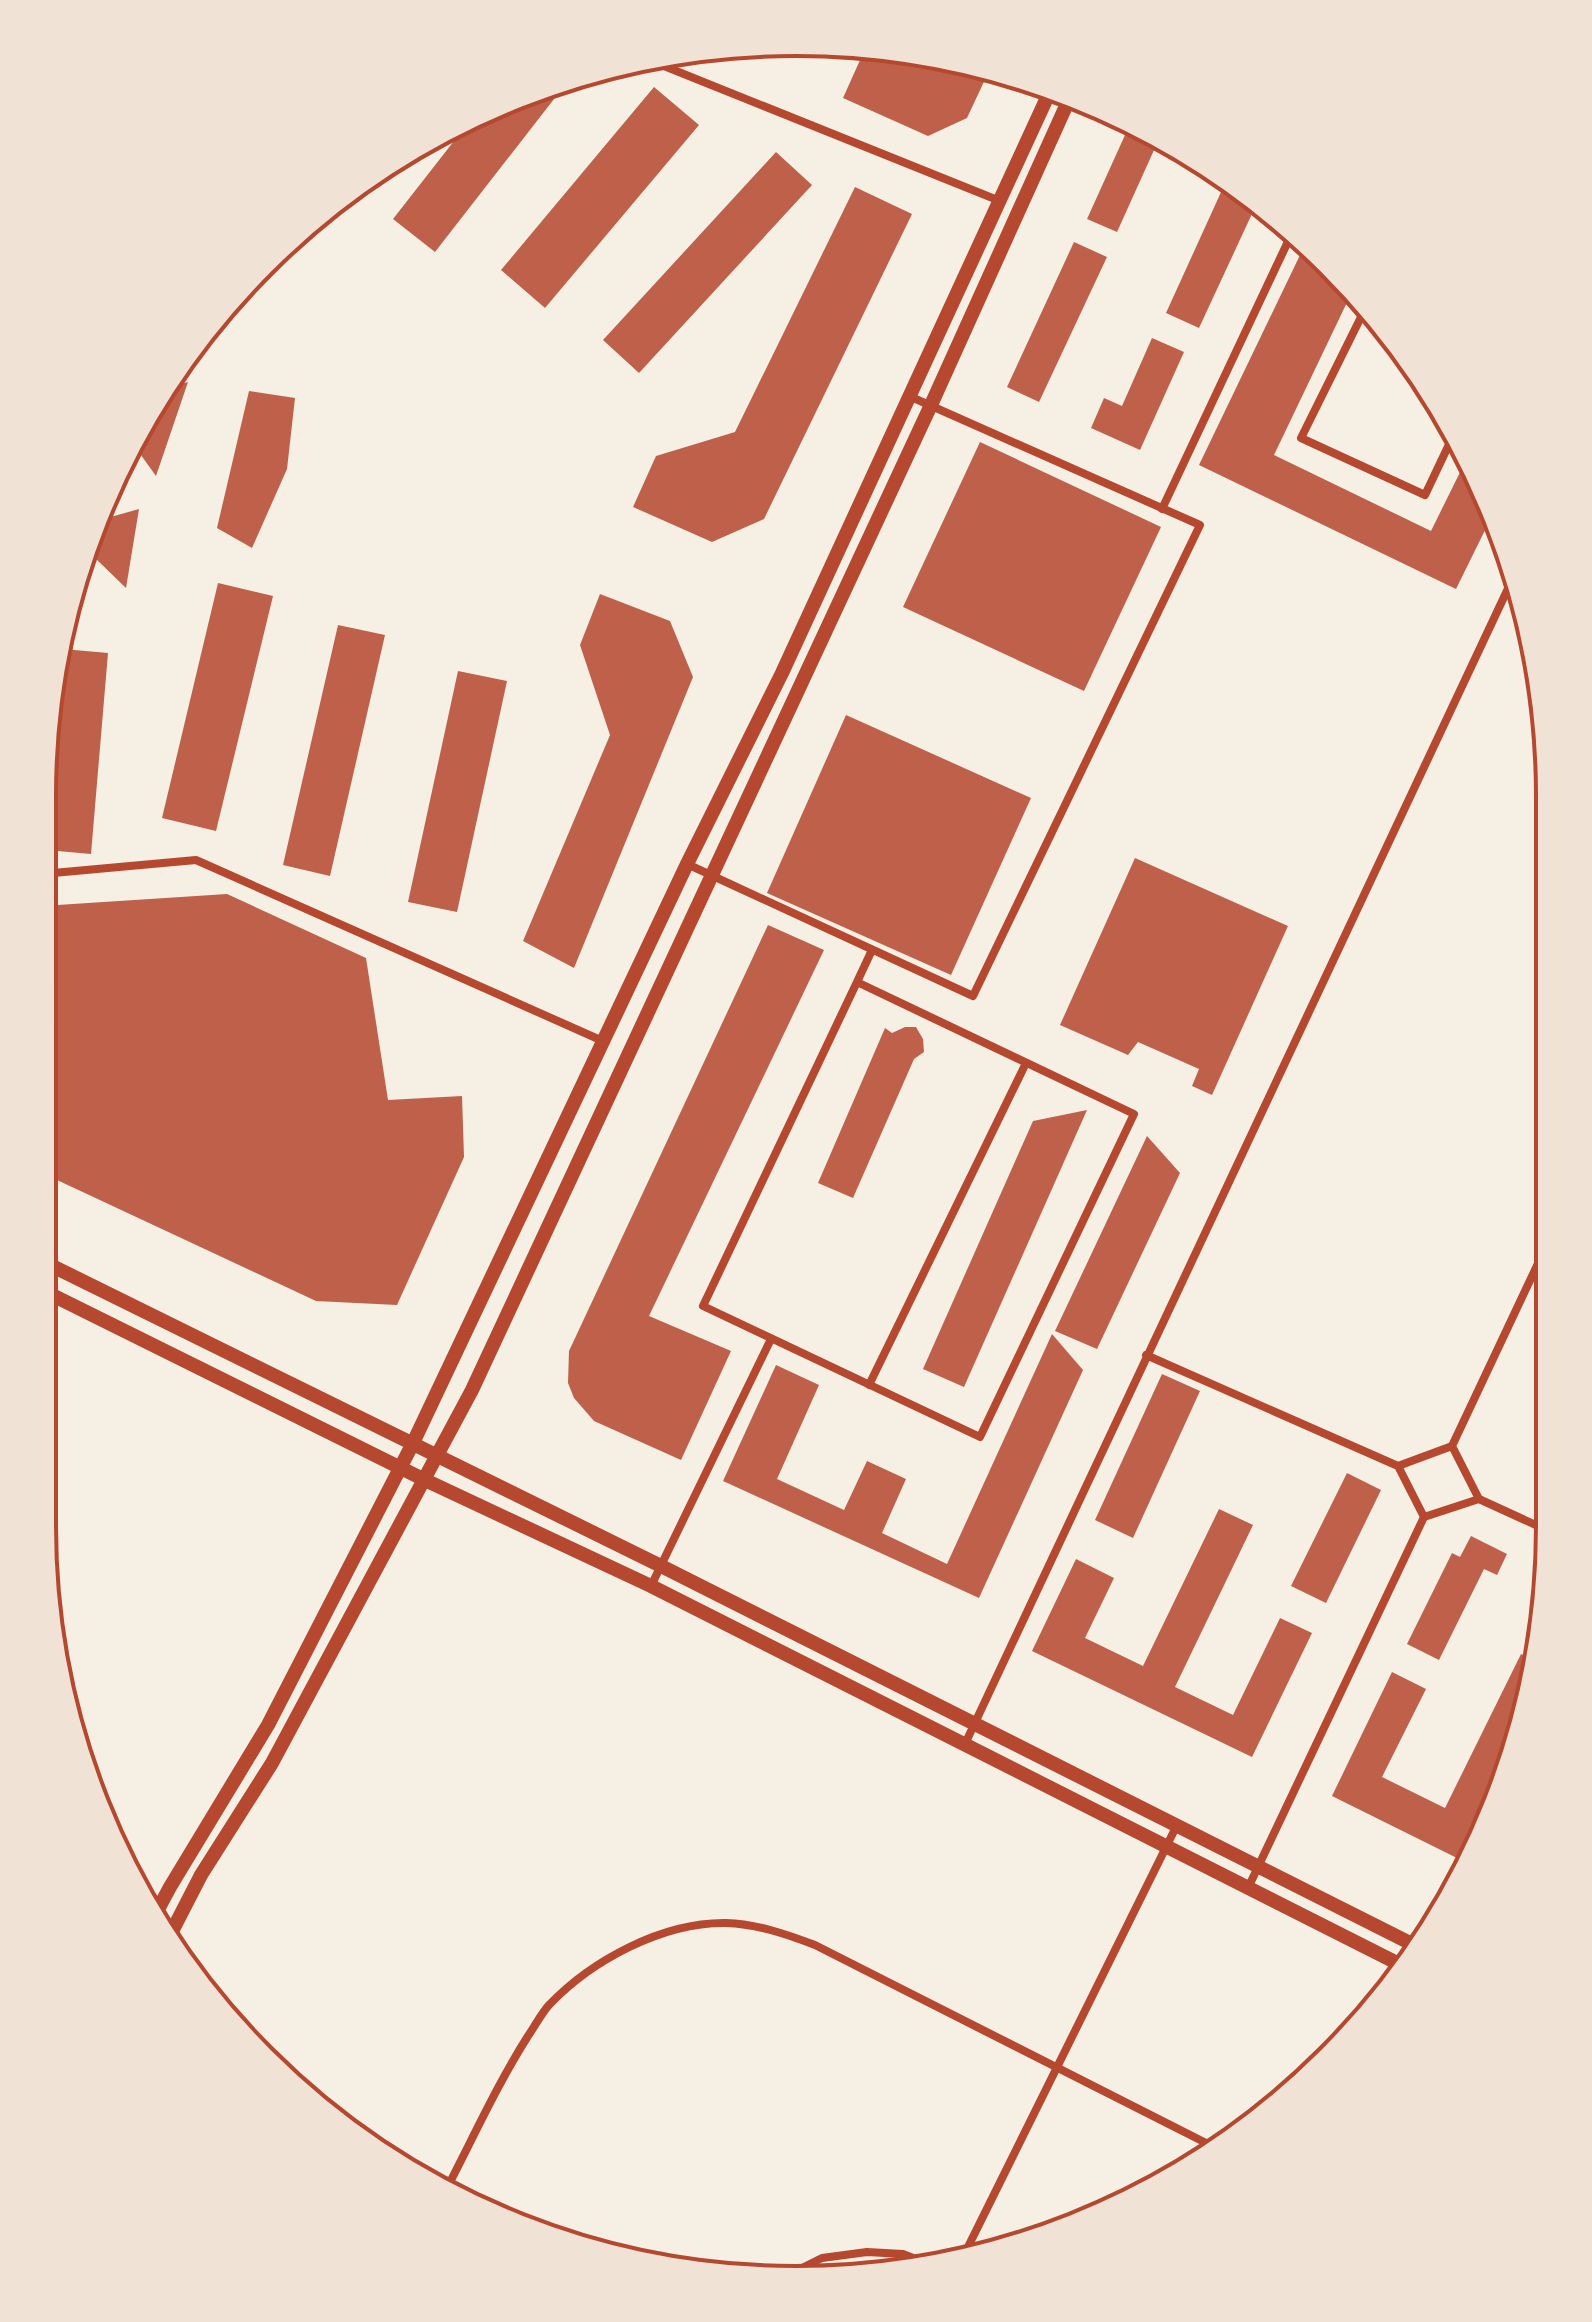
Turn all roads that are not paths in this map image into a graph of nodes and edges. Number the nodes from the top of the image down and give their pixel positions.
1 (667, 67) edge
2 (1046, 100) edge
3 (1066, 107) edge
4 (1000, 201) junction
5 (1288, 243) edge
6 (1360, 318) edge
7 (909, 396) junction
8 (931, 405) junction
9 (1448, 447) edge
10 (1162, 509) junction
11 (1507, 591) edge
12 (687, 864) junction
13 (56, 873) edge
14 (712, 876) junction
15 (872, 950) junction
16 (857, 982) junction
17 (605, 1042) junction
18 (1026, 1063) junction
19 (56, 1268) edge
20 (1536, 1268) edge
21 (56, 1297) edge
22 (771, 1339) junction
23 (1146, 1355) junction
24 (869, 1385) junction
25 (413, 1443) junction
26 (1452, 1446) junction
27 (438, 1456) junction
28 (1398, 1466) junction
29 (401, 1468) junction
30 (425, 1480) junction
31 (1479, 1499) junction
32 (1424, 1517) junction
33 (1536, 1525) edge
34 (661, 1566) junction
35 (651, 1586) junction
36 (974, 1723) junction
37 (965, 1744) junction
38 (1177, 1825) junction
39 (1166, 1846) junction
40 (1259, 1865) junction
41 (1248, 1888) junction
42 (161, 1905) edge
43 (174, 1927) edge
44 (1408, 1942) edge
45 (1394, 1961) edge
46 (1055, 2066) junction
47 (1205, 2142) edge
48 (451, 2180) edge
49 (969, 2245) edge
50 (911, 2257) edge
51 (807, 2266) edge

1 - 4 street
2 - 4 main road
3 - 8 main road
4 - 7 main road
5 - 10 street
6 - 9 street
7 - 8 street
7 - 12 main road
8 - 10 street
8 - 14 main road
10 - 15 street
11 - 23 street
12 - 14 street
12 - 17 main road
13 - 17 street
14 - 15 street
14 - 27 main road
15 - 16 street
16 - 18 street
16 - 22 street
17 - 25 main road
18 - 24 street
18 - 24 street
19 - 25 main road
20 - 26 street
21 - 29 main road
22 - 24 street
22 - 34 street
23 - 28 street
23 - 36 street
25 - 27 main road
25 - 29 main road
26 - 28 street
26 - 31 street
27 - 30 main road
27 - 34 main road
28 - 32 street
29 - 30 main road
29 - 42 main road
30 - 35 main road
30 - 43 main road
31 - 32 street
31 - 33 street
32 - 40 street
34 - 35 street
34 - 36 main road
35 - 37 main road
36 - 37 street
36 - 38 main road
37 - 39 main road
38 - 39 street
38 - 40 main road
39 - 41 main road
39 - 46 street
40 - 41 street
40 - 44 main road
41 - 45 main road
46 - 47 street
46 - 48 street
46 - 49 street
50 - 51 street

